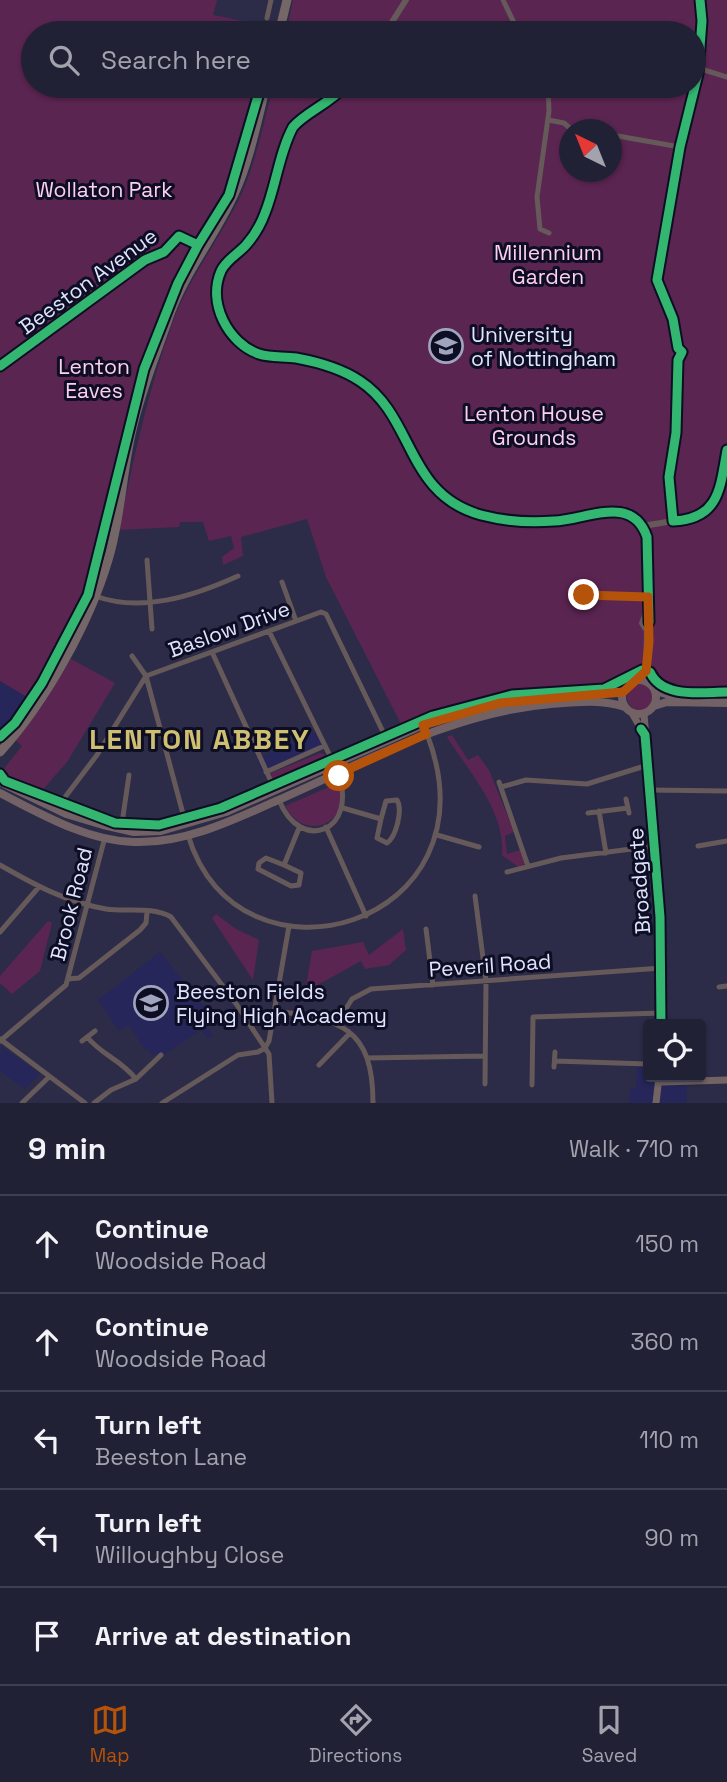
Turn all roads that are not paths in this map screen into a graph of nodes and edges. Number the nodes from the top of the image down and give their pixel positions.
1 (271, 0) edge
2 (287, 0) edge
3 (406, 0) edge
4 (503, 0) edge
5 (700, 0) edge
6 (267, 18) dead end
7 (282, 21) edge
8 (393, 21) edge
9 (513, 21) edge
10 (702, 21) edge
11 (706, 70) edge
12 (727, 77) edge
13 (263, 98) edge
14 (334, 98) edge
15 (548, 98) edge
16 (691, 98) edge
17 (548, 120) junction
18 (559, 122) edge
19 (622, 137) edge
20 (680, 148) junction
21 (550, 233) dead end
22 (643, 526) junction
23 (147, 560) dead end
24 (238, 576) dead end
25 (282, 582) dead end
26 (584, 595) dead end
27 (95, 596) junction
28 (648, 597) junction
29 (150, 601) junction
30 (647, 611) junction
31 (296, 621) junction
32 (152, 629) dead end
33 (269, 631) junction
34 (212, 652) junction
35 (647, 652) junction
36 (132, 656) dead end
37 (646, 671) junction
38 (146, 676) junction
39 (637, 680) junction
40 (650, 683) junction
41 (656, 691) junction
42 (623, 692) junction
43 (727, 696) edge
44 (727, 703) edge
45 (654, 706) junction
46 (629, 710) junction
47 (644, 714) junction
48 (22, 723) junction
49 (423, 725) junction
50 (426, 734) junction
51 (645, 735) junction
52 (387, 740) junction
53 (0, 742) edge
54 (324, 746) junction
55 (0, 752) edge
56 (334, 764) junction
57 (648, 765) junction
58 (266, 772) junction
59 (338, 774) junction
60 (129, 775) dead end
61 (0, 782) edge
62 (275, 790) junction
63 (649, 790) junction
64 (727, 791) edge
65 (0, 793) edge
66 (626, 799) dead end
67 (279, 800) junction
68 (343, 808) junction
69 (56, 809) junction
70 (599, 811) junction
71 (588, 813) dead end
72 (381, 819) junction
73 (103, 825) junction
74 (186, 825) junction
75 (326, 827) junction
76 (299, 828) junction
77 (121, 830) junction
78 (188, 835) junction
79 (437, 835) junction
80 (105, 837) junction
81 (727, 841) edge
82 (655, 846) junction
83 (698, 846) dead end
84 (479, 847) dead end
85 (606, 853) junction
86 (0, 865) edge
87 (284, 865) junction
88 (528, 866) junction
89 (507, 872) dead end
90 (38, 888) junction
91 (475, 896) dead end
92 (87, 905) junction
93 (147, 912) junction
94 (366, 916) junction
95 (0, 917) edge
96 (8, 923) junction
97 (289, 926) junction
98 (426, 929) dead end
99 (0, 932) edge
100 (662, 968) junction
101 (68, 979) junction
102 (486, 981) junction
103 (433, 985) junction
104 (727, 986) edge
105 (719, 987) dead end
106 (275, 1011) junction
107 (661, 1013) junction
108 (660, 1019) edge
109 (337, 1023) junction
110 (95, 1031) dead end
111 (350, 1033) junction
112 (0, 1040) edge
113 (265, 1048) junction
114 (147, 1052) dead end
115 (555, 1052) dead end
116 (160, 1055) dead end
117 (485, 1056) junction
118 (367, 1058) junction
119 (154, 1060) junction
120 (643, 1064) edge
121 (319, 1065) dead end
122 (50, 1077) junction
123 (136, 1079) junction
124 (706, 1080) edge
125 (727, 1080) edge
126 (660, 1082) edge
127 (485, 1084) dead end
128 (532, 1085) dead end
129 (22, 1103) edge
130 (85, 1103) edge
131 (94, 1103) edge
132 (162, 1103) edge
133 (272, 1103) edge
134 (373, 1103) edge
135 (656, 1103) edge

1 - 6 street
2 - 7 highway
3 - 8 street
4 - 9 street
5 - 10 street
11 - 12 street
13 - 27 highway
14 - 22 street
15 - 17 street
16 - 20 street
17 - 18 street
17 - 21 street
19 - 20 street
20 - 22 street
22 - 28 street
23 - 29 street
24 - 29 street
25 - 31 street
26 - 28 street
27 - 29 street
27 - 48 highway
28 - 30 street
29 - 32 street
30 - 35 street
30 - 35 street
31 - 33 street, Baslow Drive
31 - 52 street, Baslow Drive
33 - 34 street, Baslow Drive
33 - 54 street
34 - 38 street, Baslow Drive
34 - 58 street
35 - 37 street
36 - 38 street
37 - 39 street
37 - 40 street
38 - 69 street
38 - 74 street
39 - 40 main road
39 - 42 main road
40 - 41 main road
41 - 43 main road
41 - 45 main road
42 - 46 main road
42 - 49 main road
44 - 45 main road
45 - 47 main road
46 - 47 main road
46 - 50 main road
46 - 51 main road
47 - 51 main road, Broadgate
48 - 53 highway
48 - 55 highway
49 - 50 main road
49 - 52 main road
50 - 59 main road
50 - 79 street
51 - 57 main road, Broadgate
52 - 56 main road
54 - 56 street
54 - 58 street
56 - 59 main road
56 - 62 main road
57 - 63 main road, Broadgate
57 - 88 street
58 - 62 street
59 - 67 main road
59 - 68 street
60 - 77 street
61 - 69 main road
62 - 74 main road
63 - 64 street
63 - 82 main road, Broadgate
65 - 80 main road
66 - 70 street
67 - 76 street
67 - 78 main road
68 - 72 street
68 - 75 street
69 - 73 main road
70 - 71 street
70 - 85 street
72 - 72 street
73 - 77 main road
73 - 80 main road
74 - 77 main road
75 - 76 street
75 - 94 street
76 - 87 street
78 - 80 main road
78 - 97 street
79 - 84 street
79 - 94 street
80 - 92 street, Brook Road
81 - 83 street
82 - 85 street
82 - 100 main road, Broadgate
85 - 88 street
86 - 90 street
87 - 87 street
88 - 89 street
90 - 92 street
90 - 96 street
91 - 102 street
92 - 93 street
92 - 101 street, Brook Road
93 - 101 street
93 - 113 street
94 - 97 street
95 - 96 street
96 - 99 street
97 - 106 street
98 - 103 street
100 - 102 street, Peveril Road
100 - 107 main road, Broadgate
101 - 112 street
102 - 103 street, Peveril Road
102 - 117 street
103 - 109 street, Peveril Road
104 - 105 street
106 - 109 street
106 - 113 street
107 - 108 main road, Broadgate
107 - 128 street
109 - 111 street
110 - 123 street
111 - 118 street
111 - 121 street
112 - 122 street
113 - 132 street
113 - 133 street
114 - 119 street
115 - 120 street
116 - 119 street
117 - 118 street
117 - 127 street
118 - 134 street
119 - 123 street
122 - 129 street
122 - 130 street
123 - 131 street
124 - 125 main road
126 - 135 main road

